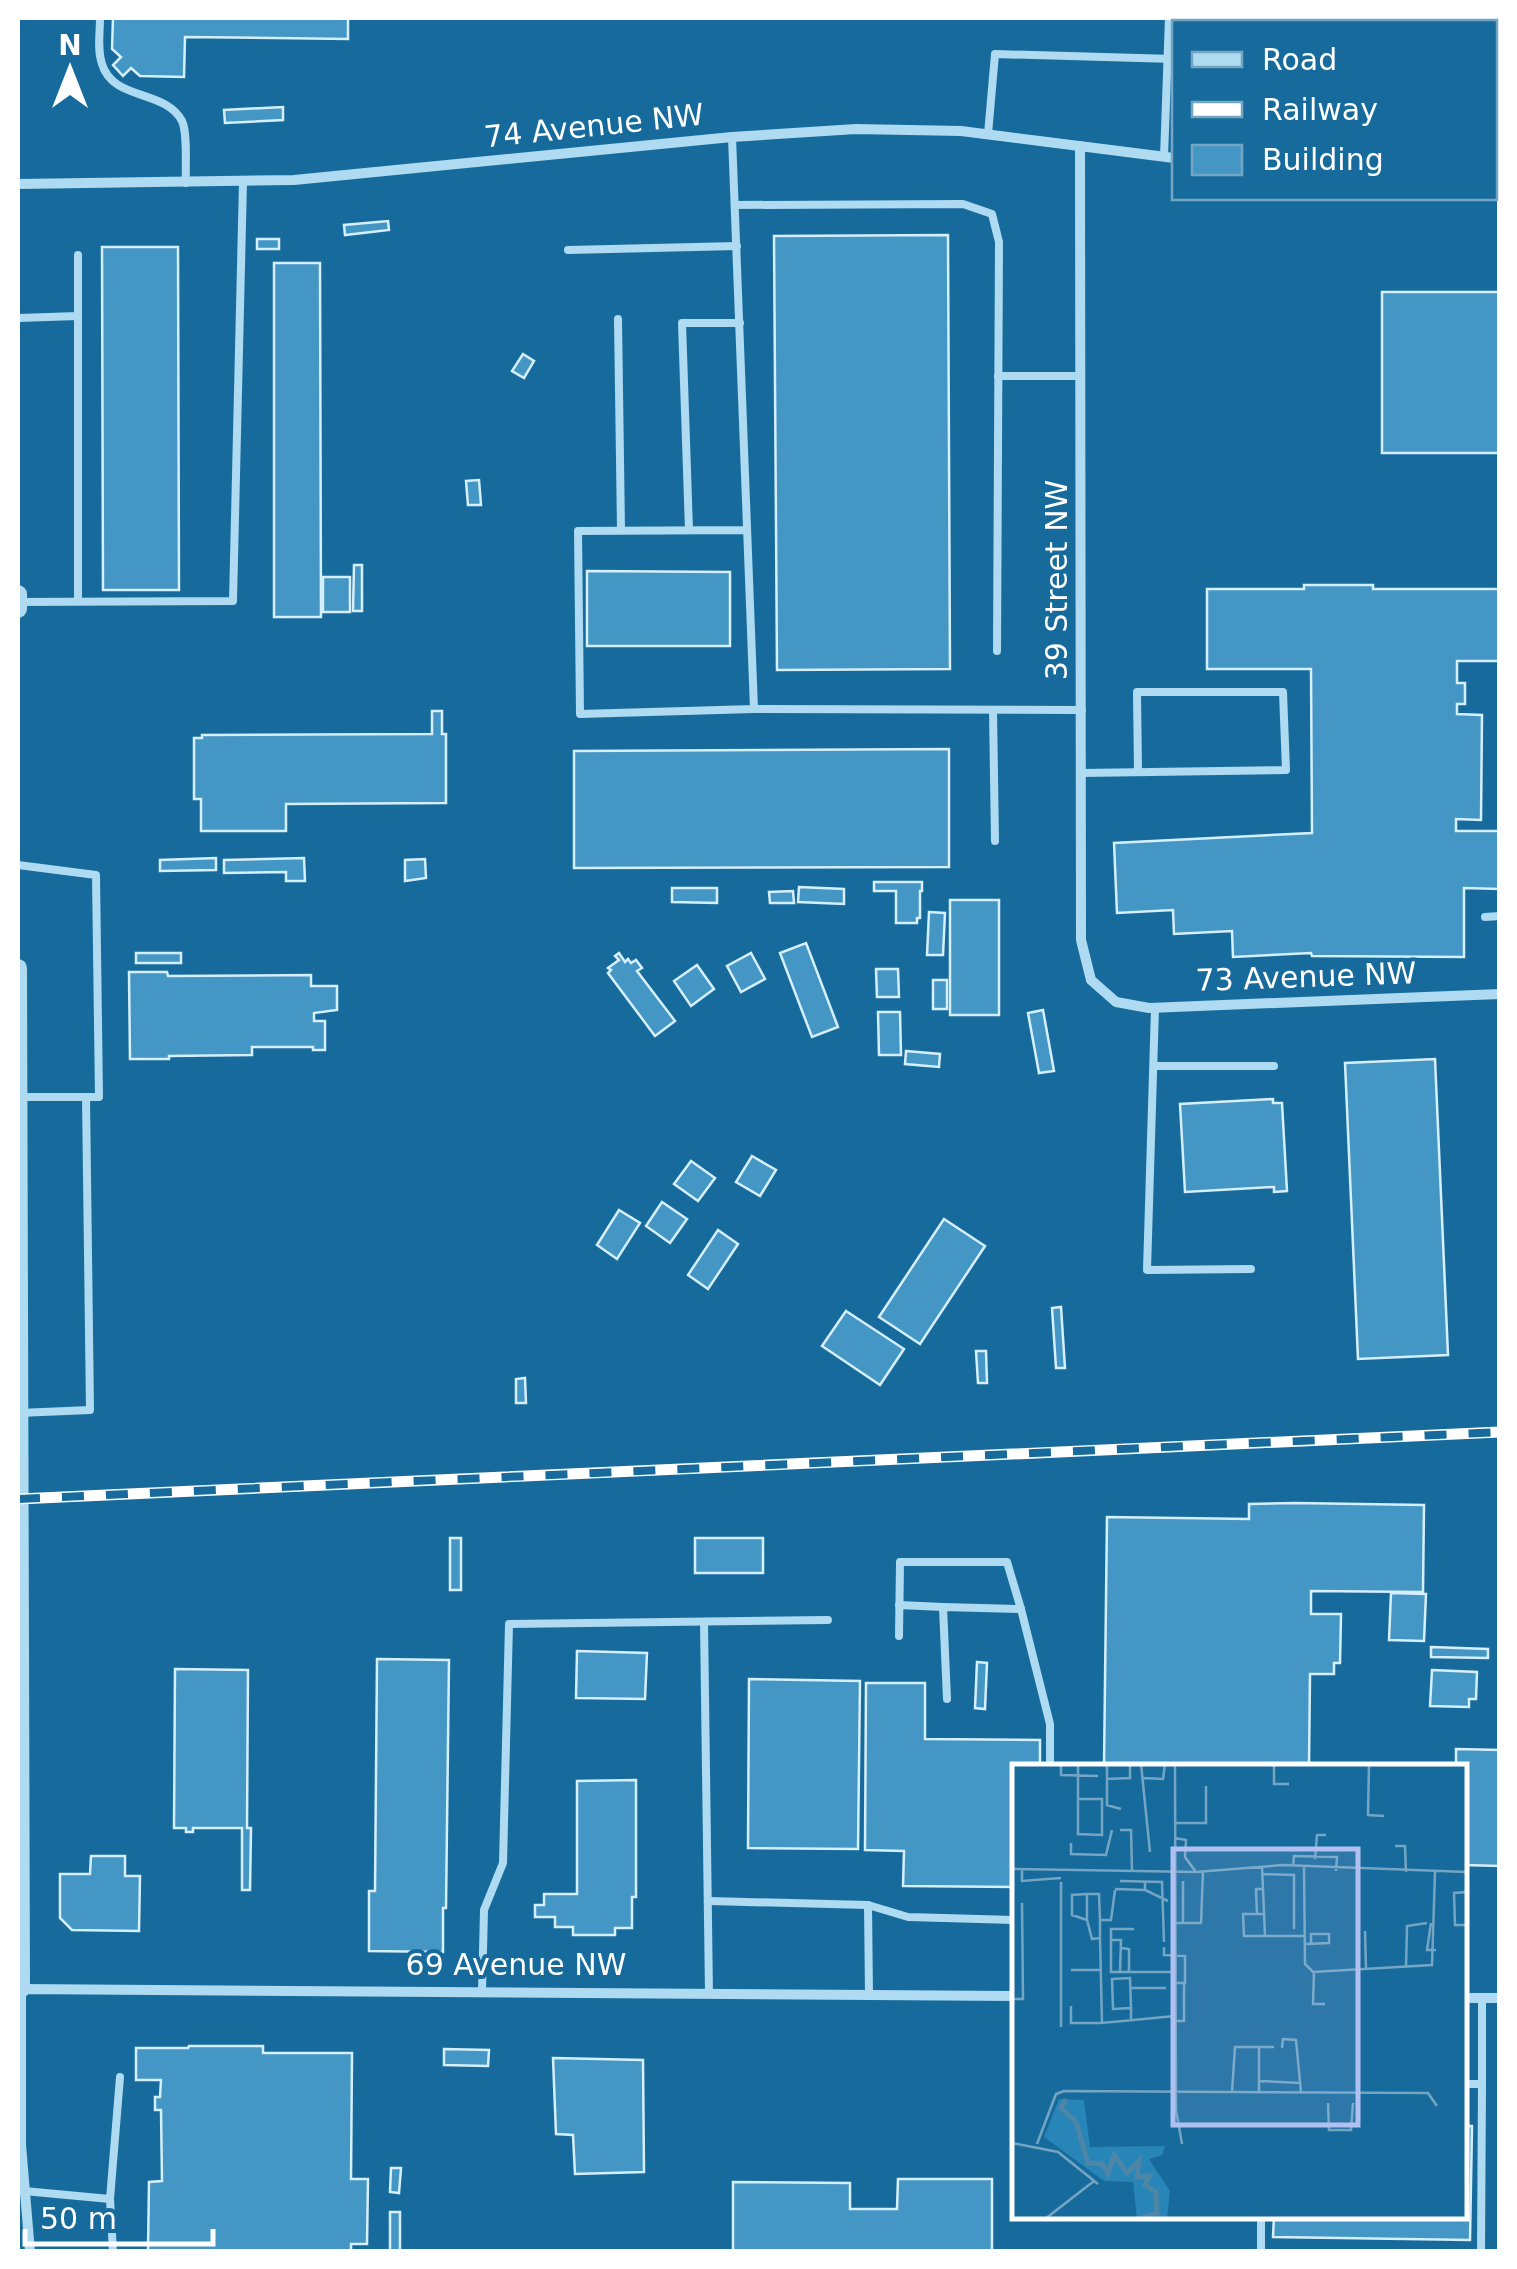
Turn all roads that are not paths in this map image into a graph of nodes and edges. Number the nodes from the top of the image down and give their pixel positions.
1 (100, 18) edge
2 (1166, 21) edge
3 (1170, 58) edge
4 (988, 134) junction
5 (732, 137) junction
6 (1080, 146) junction
7 (1169, 157) edge
8 (243, 182) junction
9 (186, 183) junction
10 (18, 184) edge
11 (735, 205) junction
12 (737, 246) junction
13 (568, 250) dead end
14 (78, 255) dead end
15 (78, 316) junction
16 (18, 318) edge
17 (618, 319) dead end
18 (740, 323) junction
19 (998, 376) junction
20 (1081, 376) junction
21 (621, 530) junction
22 (689, 530) junction
23 (748, 530) junction
24 (78, 600) junction
25 (18, 602) edge
26 (997, 651) dead end
27 (754, 708) junction
28 (992, 710) junction
29 (1082, 710) junction
30 (1138, 772) junction
31 (1082, 773) junction
32 (995, 841) dead end
33 (18, 865) edge
34 (1500, 916) edge
35 (1485, 917) dead end
36 (18, 968) edge
37 (1500, 994) edge
38 (1116, 1002) joint
39 (18, 1006) edge
40 (1156, 1008) junction
41 (1154, 1066) junction
42 (1274, 1066) dead end
43 (18, 1096) edge
44 (86, 1097) junction
45 (1251, 1269) dead end
46 (18, 1371) edge
47 (19, 1413) edge
48 (899, 1605) junction
49 (944, 1608) junction
50 (1022, 1609) junction
51 (828, 1620) dead end
52 (704, 1622) junction
53 (899, 1636) dead end
54 (947, 1698) dead end
55 (1050, 1764) edge
56 (710, 1901) junction
57 (868, 1905) junction
58 (1012, 1920) edge
59 (19, 1989) edge
60 (482, 1992) junction
61 (709, 1994) junction
62 (869, 1996) junction
63 (1012, 1996) edge
64 (1467, 1998) edge
65 (1482, 1998) junction
66 (1500, 1998) edge
67 (120, 2076) dead end
68 (1467, 2084) edge
69 (1482, 2084) junction
70 (24, 2192) junction
71 (110, 2199) junction
72 (1260, 2219) edge
73 (30, 2252) edge
74 (113, 2252) edge
75 (1261, 2252) edge
76 (1481, 2252) edge

1 - 9 lane
2 - 3 lane
3 - 4 lane
3 - 7 lane
4 - 5 street, 74 Avenue NW
4 - 6 street, 74 Avenue NW
5 - 8 street, 74 Avenue NW
5 - 11 lane
6 - 7 street, 74 Avenue NW
6 - 20 street, 39 Street NW
8 - 9 street, 74 Avenue NW
8 - 24 lane
9 - 10 street, 74 Avenue NW
11 - 12 lane
11 - 19 lane
12 - 13 lane
12 - 18 lane
14 - 15 lane
15 - 16 lane
15 - 24 lane
17 - 21 lane
18 - 22 lane
18 - 23 lane
19 - 20 lane
19 - 26 lane
20 - 29 street, 39 Street NW
21 - 22 lane
21 - 27 lane
22 - 23 lane
23 - 27 lane
24 - 25 lane
27 - 28 lane
28 - 29 lane
28 - 32 lane
29 - 31 street, 39 Street NW
30 - 30 lane
30 - 31 lane
31 - 38 street, 39 Street NW
33 - 44 lane
34 - 35 lane
36 - 39 street
37 - 40 street, 73 Avenue NW
38 - 40 street, 73 Avenue NW
39 - 43 street
40 - 41 lane
41 - 42 lane
41 - 45 lane
43 - 44 lane
43 - 46 street
44 - 47 lane
46 - 47 street
47 - 59 street
48 - 49 lane
48 - 50 lane
48 - 53 lane
49 - 50 lane
49 - 54 lane
50 - 55 lane
51 - 52 lane
52 - 56 lane
52 - 60 lane
56 - 57 lane
56 - 61 lane
57 - 58 lane
57 - 62 lane
59 - 60 street, 69 Avenue NW
59 - 70 street
60 - 61 street, 69 Avenue NW
61 - 62 street, 69 Avenue NW
62 - 63 street, 69 Avenue NW
64 - 65 street
65 - 66 street
65 - 69 lane
67 - 71 lane
68 - 69 lane
69 - 76 lane
70 - 71 lane
70 - 73 street
71 - 74 lane
72 - 75 lane

